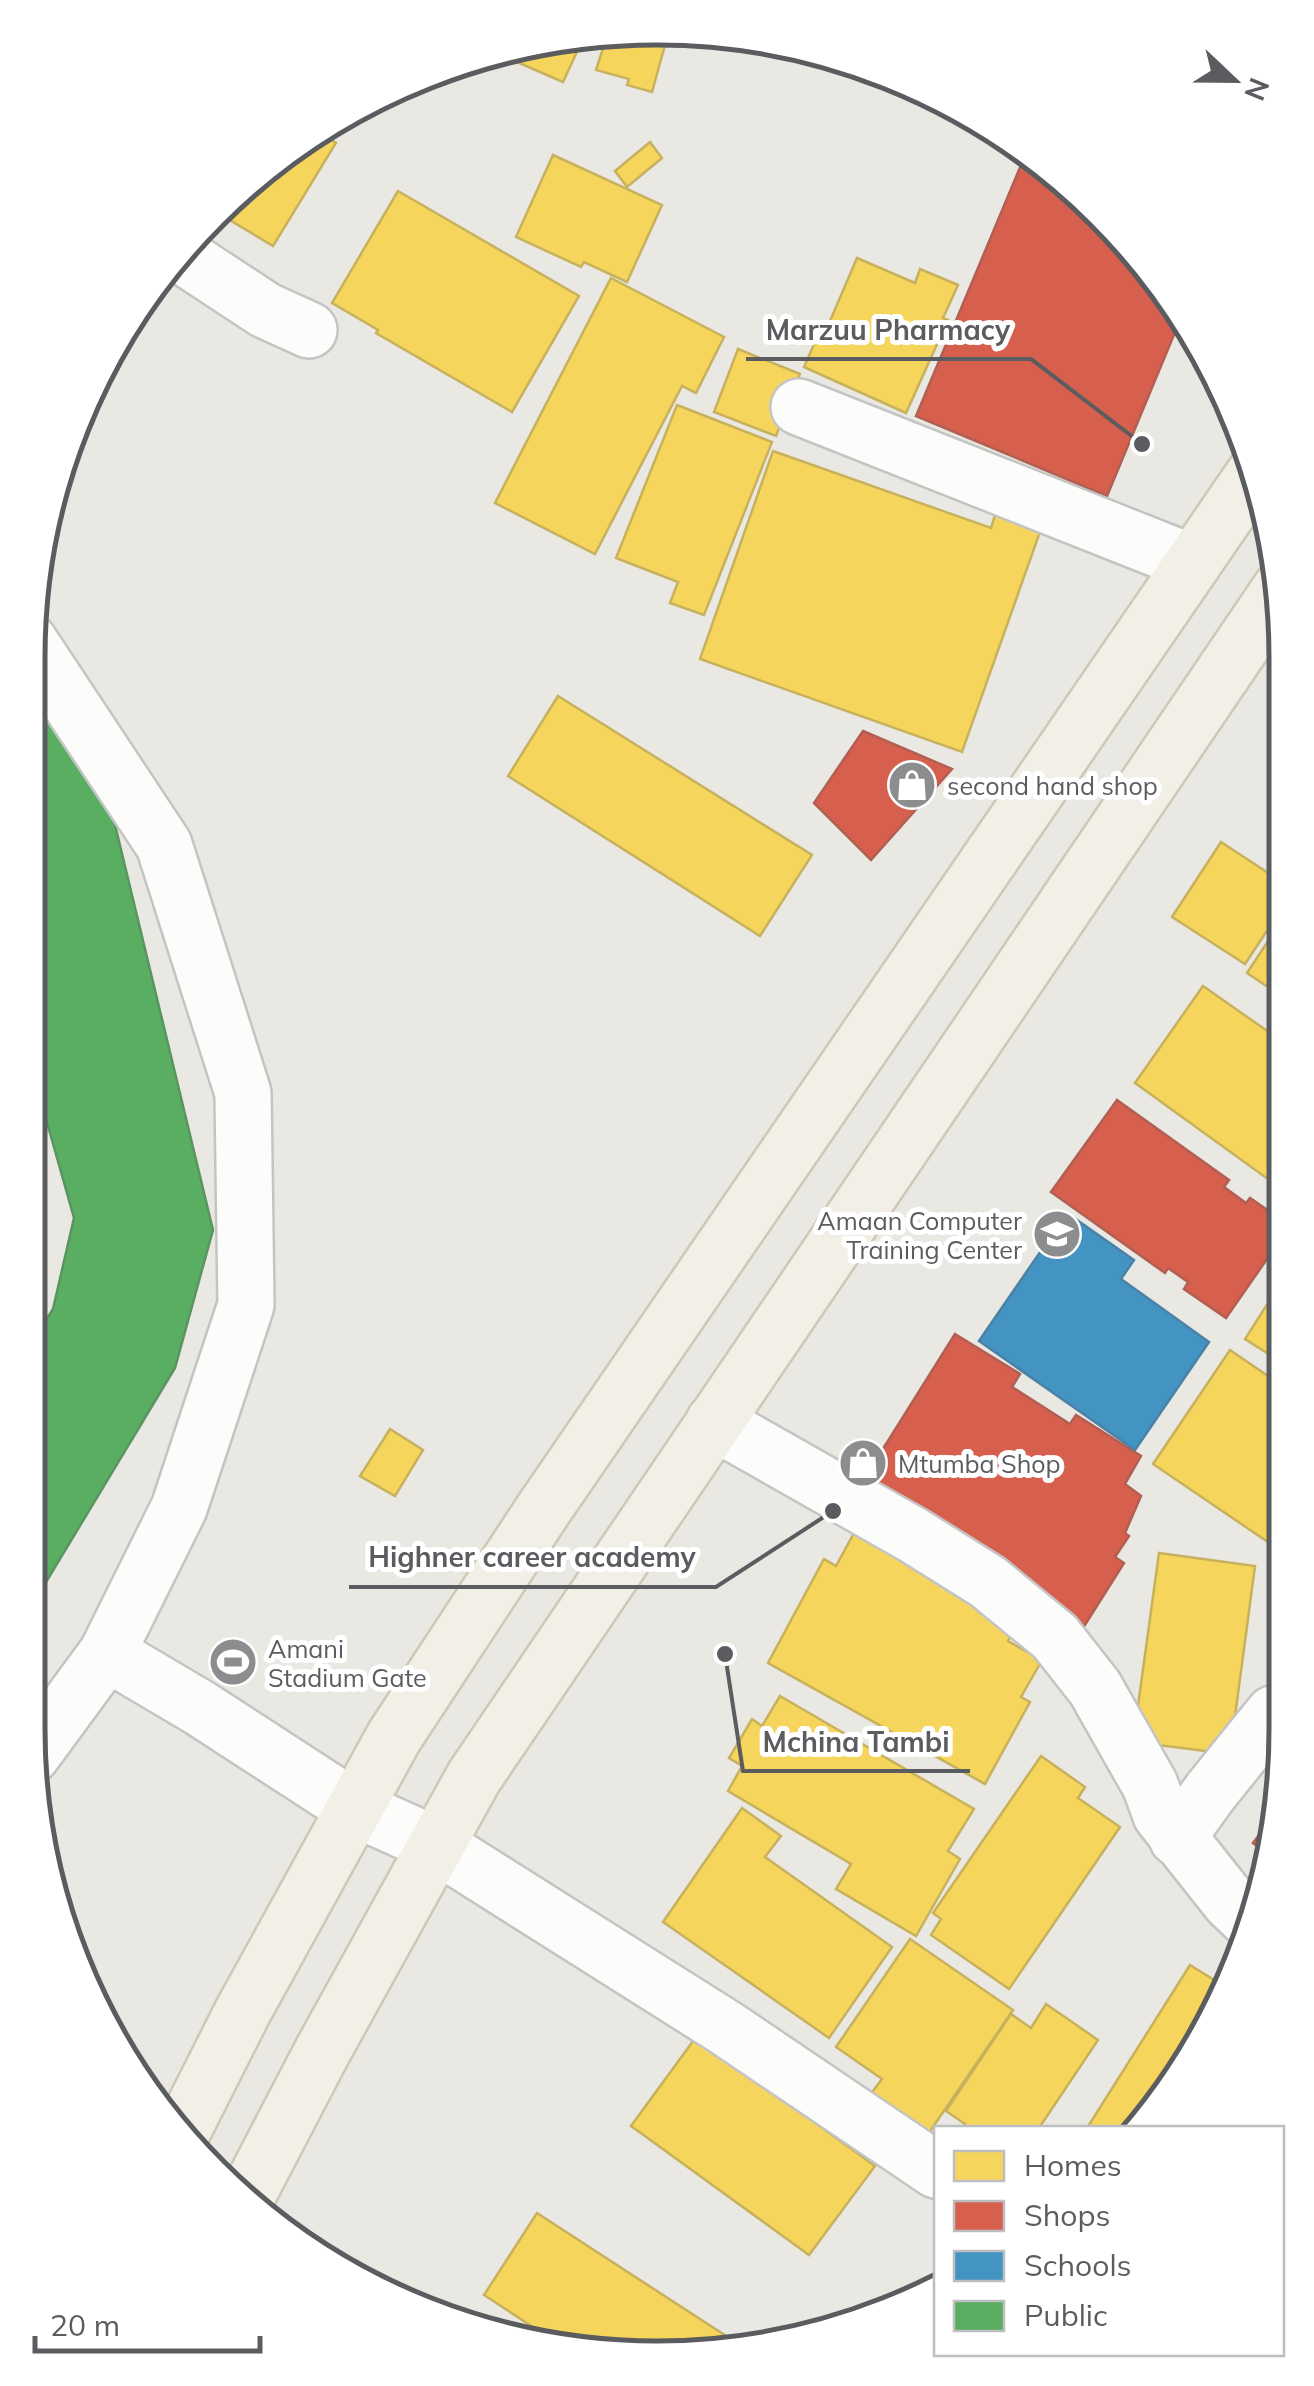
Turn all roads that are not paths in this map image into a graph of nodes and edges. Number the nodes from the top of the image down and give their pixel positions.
1 (190, 261) edge
2 (309, 330) dead end
3 (798, 407) dead end
4 (1245, 488) edge
5 (1193, 563) junction
6 (1267, 608) edge
7 (45, 665) edge
8 (714, 1422) junction
9 (107, 1653) junction
10 (1269, 1717) edge
11 (45, 1737) edge
12 (354, 1808) junction
13 (1177, 1838) junction
14 (436, 1845) junction
15 (1241, 1912) edge
16 (187, 2121) edge
17 (934, 2169) edge
18 (251, 2188) edge

1 - 2 street
3 - 5 street
4 - 5 main road
5 - 12 main road
6 - 8 main road
7 - 9 street
8 - 13 street
8 - 14 main road
9 - 11 street
9 - 12 street
10 - 13 street
12 - 14 street
12 - 16 main road
13 - 15 street
14 - 17 street
14 - 18 main road

